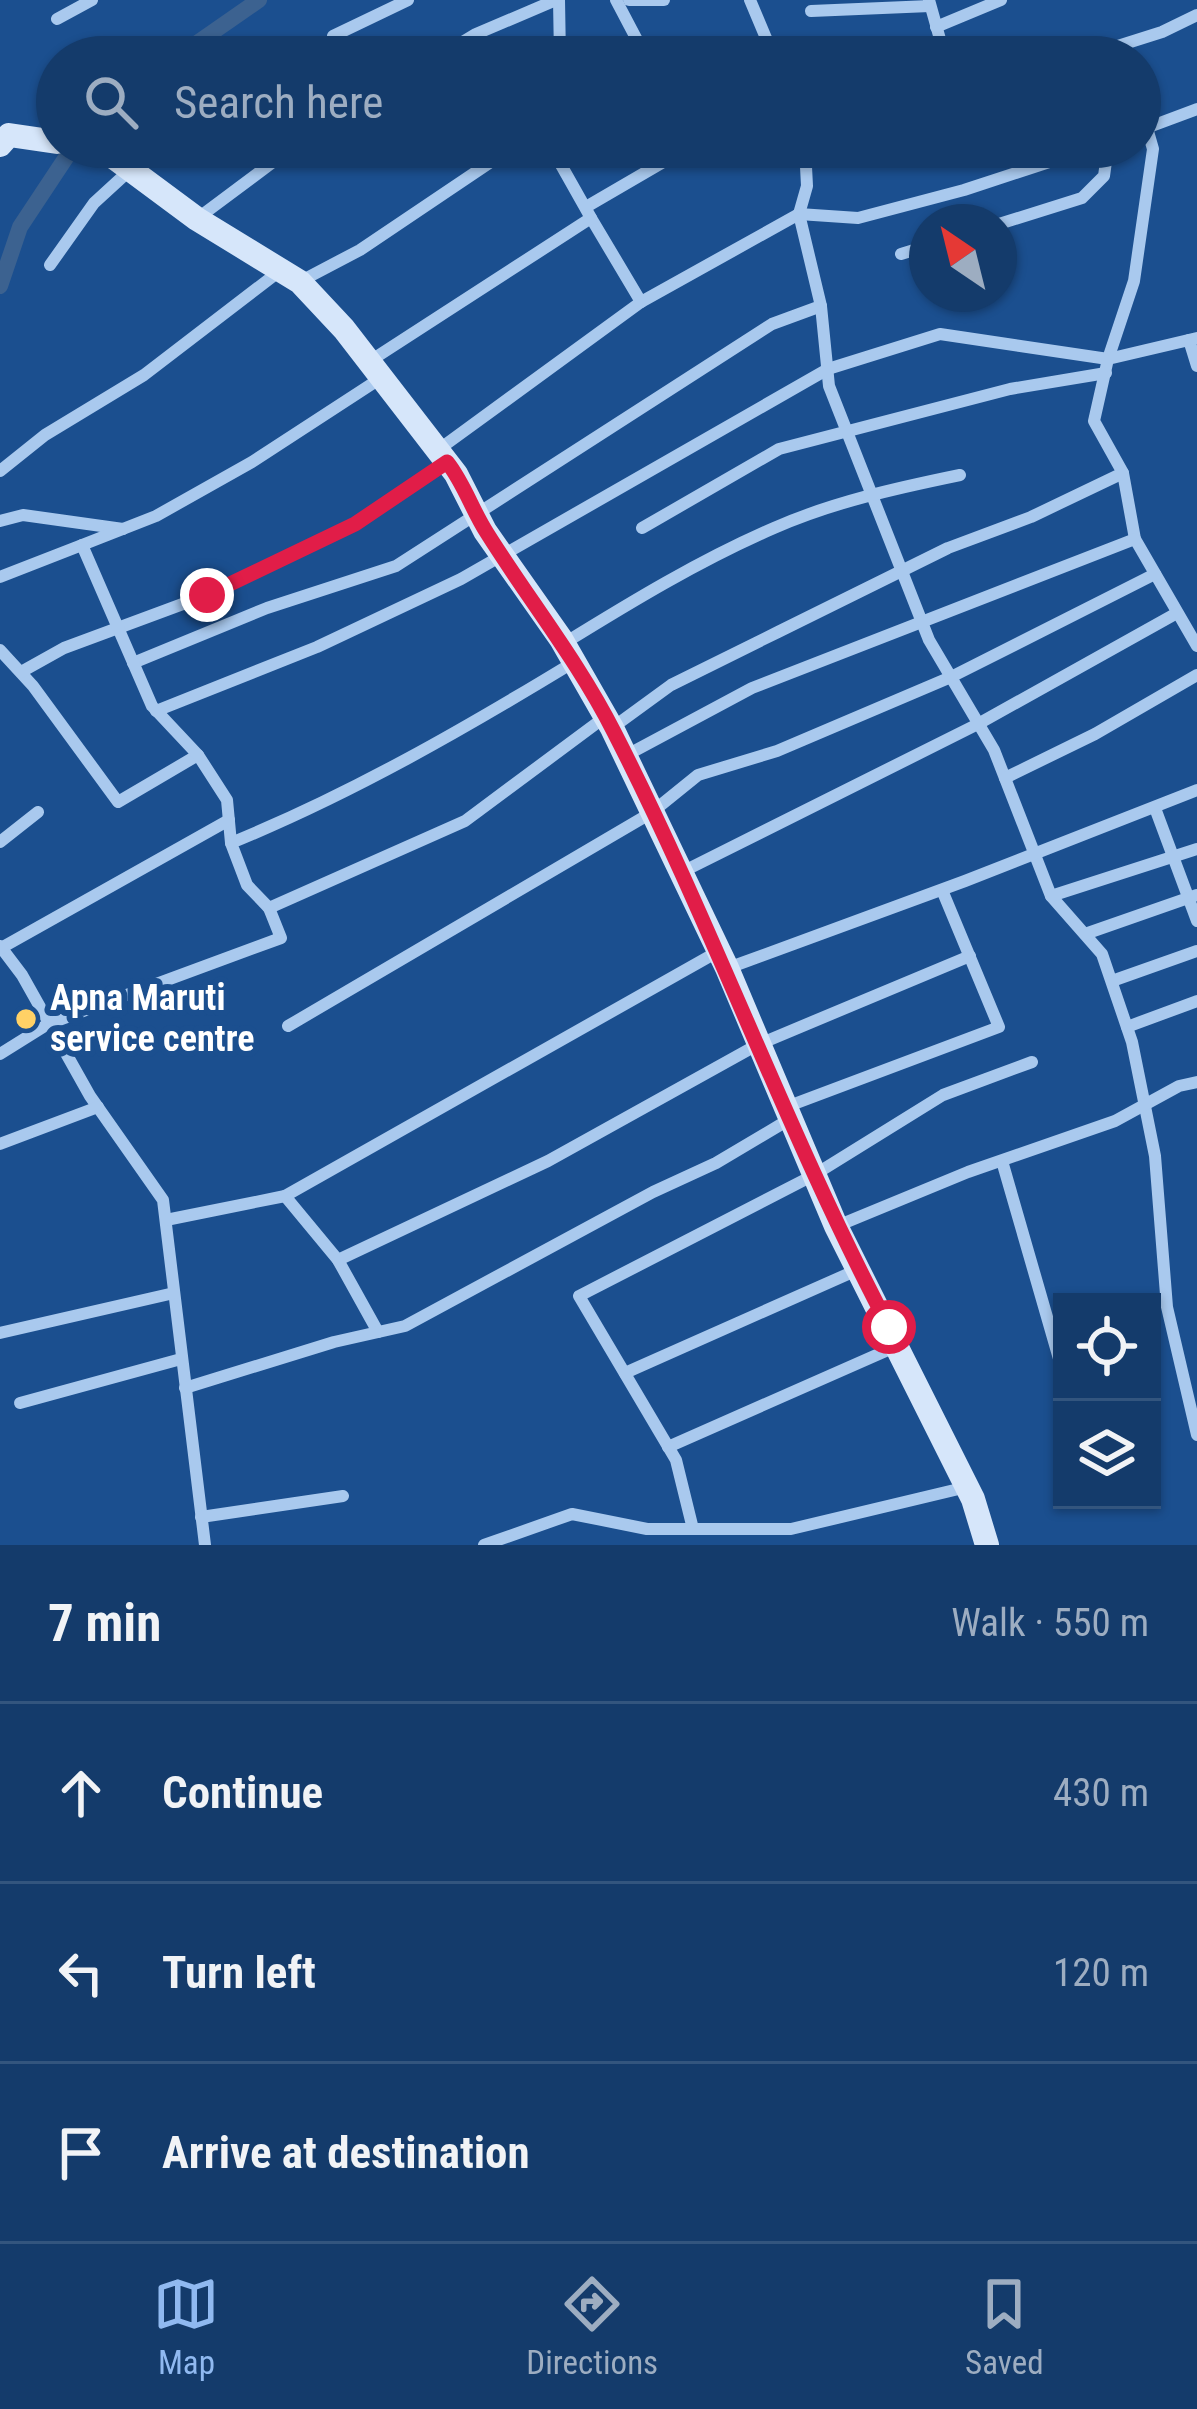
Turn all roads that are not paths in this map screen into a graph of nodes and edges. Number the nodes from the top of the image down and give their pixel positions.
1 (92, 0) edge
2 (409, 0) edge
3 (557, 0) edge
4 (616, 0) edge
5 (628, 0) edge
6 (664, 0) edge
7 (750, 0) edge
8 (1000, 0) edge
9 (930, 3) edge
10 (812, 11) dead end
11 (1197, 14) edge
12 (57, 19) dead end
13 (936, 27) junction
14 (333, 35) dead end
15 (473, 36) edge
16 (559, 36) edge
17 (635, 36) edge
18 (766, 36) edge
19 (939, 36) edge
20 (1153, 36) edge
21 (1197, 109) edge
22 (1161, 123) edge
23 (3, 137) edge
24 (36, 140) edge
25 (127, 168) edge
26 (265, 168) edge
27 (482, 168) edge
28 (562, 168) edge
29 (657, 168) edge
30 (806, 168) edge
31 (1032, 168) edge
32 (1105, 168) edge
33 (1150, 168) edge
34 (130, 170) junction
35 (588, 213) junction
36 (799, 214) junction
37 (1017, 218) edge
38 (197, 220) junction
39 (909, 252) edge
40 (902, 254) dead end
41 (50, 265) dead end
42 (291, 276) junction
43 (641, 302) junction
44 (821, 306) junction
45 (1193, 339) edge
46 (1107, 366) junction
47 (1197, 367) edge
48 (375, 369) junction
49 (828, 369) junction
50 (847, 431) junction
51 (442, 456) junction
52 (0, 471) edge
53 (1123, 473) junction
54 (959, 475) dead end
55 (871, 494) junction
56 (478, 516) junction
57 (0, 521) edge
58 (642, 528) dead end
59 (123, 529) junction
60 (1135, 539) junction
61 (82, 545) junction
62 (503, 557) junction
63 (902, 572) junction
64 (1155, 574) junction
65 (0, 577) edge
66 (1177, 613) junction
67 (922, 622) junction
68 (119, 629) junction
69 (1197, 646) edge
70 (0, 650) edge
71 (569, 653) junction
72 (133, 663) junction
73 (21, 672) junction
74 (1197, 675) edge
75 (951, 677) junction
76 (156, 711) junction
77 (609, 722) junction
78 (978, 724) junction
79 (198, 755) junction
80 (625, 756) junction
81 (1005, 778) junction
82 (1197, 790) edge
83 (1155, 808) junction
84 (38, 812) dead end
85 (652, 813) junction
86 (229, 820) junction
87 (0, 842) edge
88 (231, 843) junction
89 (1197, 849) edge
90 (1035, 854) junction
91 (1175, 855) junction
92 (681, 873) junction
93 (942, 890) junction
94 (1052, 896) junction
95 (1193, 896) edge
96 (268, 908) junction
97 (1197, 921) edge
98 (1085, 934) junction
99 (1, 947) edge
100 (1197, 951) edge
101 (970, 956) junction
102 (723, 960) junction
103 (6, 963) edge
104 (1112, 981) junction
105 (1197, 1001) edge
106 (48, 1024) junction
107 (288, 1026) dead end
108 (1127, 1027) junction
109 (757, 1046) junction
110 (0, 1054) edge
111 (1032, 1062) dead end
112 (1197, 1082) edge
113 (1145, 1105) junction
114 (98, 1107) junction
115 (788, 1113) junction
116 (0, 1144) edge
117 (1002, 1161) junction
118 (814, 1175) junction
119 (285, 1196) junction
120 (166, 1220) junction
121 (836, 1226) junction
122 (338, 1260) junction
123 (859, 1270) junction
124 (174, 1293) junction
125 (379, 1332) junction
126 (0, 1334) edge
127 (1053, 1338) edge
128 (898, 1346) junction
129 (181, 1359) junction
130 (625, 1373) junction
131 (185, 1388) junction
132 (20, 1403) dead end
133 (1196, 1426) edge
134 (668, 1447) junction
135 (967, 1487) junction
136 (343, 1496) dead end
137 (202, 1516) junction
138 (693, 1529) junction
139 (205, 1545) edge
140 (484, 1545) edge
141 (987, 1545) edge

1 - 12 street
2 - 14 street
3 - 15 street
3 - 16 street
4 - 17 street
5 - 6 street
7 - 18 street
8 - 13 street
9 - 10 street
9 - 13 street
11 - 20 street
13 - 19 street
21 - 22 street
23 - 24 street
25 - 34 street
26 - 38 street
27 - 42 street
28 - 35 street
29 - 35 street
30 - 36 street
31 - 36 street
32 - 37 street
33 - 46 street
34 - 38 street
34 - 41 street
35 - 43 street
35 - 48 street
36 - 43 street
36 - 44 street
38 - 42 street
39 - 40 street
42 - 48 street
42 - 52 street
43 - 51 street
44 - 49 street
44 - 56 street
45 - 46 street
45 - 47 street
46 - 49 street
46 - 50 street
46 - 53 street
48 - 51 street
48 - 59 street
49 - 50 street
49 - 62 street
50 - 55 street
50 - 58 street
51 - 56 street
51 - 68 street
53 - 60 street
53 - 63 street
54 - 55 street
55 - 63 street
55 - 71 street
56 - 62 street
56 - 72 street
57 - 59 street
59 - 61 street
60 - 64 street
60 - 67 street
61 - 65 street
61 - 68 street
62 - 71 street
62 - 76 street
63 - 67 street
63 - 77 street
64 - 66 street
64 - 75 street
66 - 69 street
66 - 78 street
67 - 75 street
67 - 80 street
68 - 72 street
68 - 73 street
70 - 73 street
71 - 77 street
71 - 88 street
72 - 76 street
73 - 79 street
74 - 81 street
75 - 78 street
75 - 85 street
76 - 79 street
77 - 80 street
77 - 96 street
78 - 81 street
78 - 92 street
79 - 86 street
80 - 85 street
81 - 90 street
82 - 83 street
83 - 90 street
83 - 91 street
84 - 87 street
85 - 92 street
85 - 107 street
86 - 88 street
86 - 99 street
88 - 96 street
89 - 91 street
90 - 93 street
90 - 94 street
91 - 94 street
91 - 95 street
92 - 102 street
93 - 101 street
93 - 102 street
94 - 98 street
95 - 97 street
95 - 98 street
96 - 106 street
98 - 104 street
99 - 103 street
100 - 104 street
101 - 109 street
101 - 115 street
102 - 109 street
102 - 119 street
103 - 106 street
104 - 108 street
105 - 108 street
106 - 110 street
106 - 114 street
108 - 113 street
109 - 115 street
109 - 122 street
111 - 118 street
112 - 113 street
113 - 117 street
113 - 133 street
114 - 116 street
114 - 120 street
115 - 118 street
115 - 125 street
117 - 121 street
117 - 127 street
118 - 121 street
118 - 130 street
119 - 120 street
119 - 122 street
120 - 124 street
121 - 123 street
122 - 125 street
123 - 128 street
123 - 130 street
124 - 126 street
124 - 129 street
125 - 131 street
128 - 134 street
128 - 135 street
129 - 131 street
129 - 132 street
130 - 134 street
131 - 137 street
134 - 138 street
135 - 138 street
135 - 141 street
136 - 137 street
137 - 139 street
138 - 140 street

